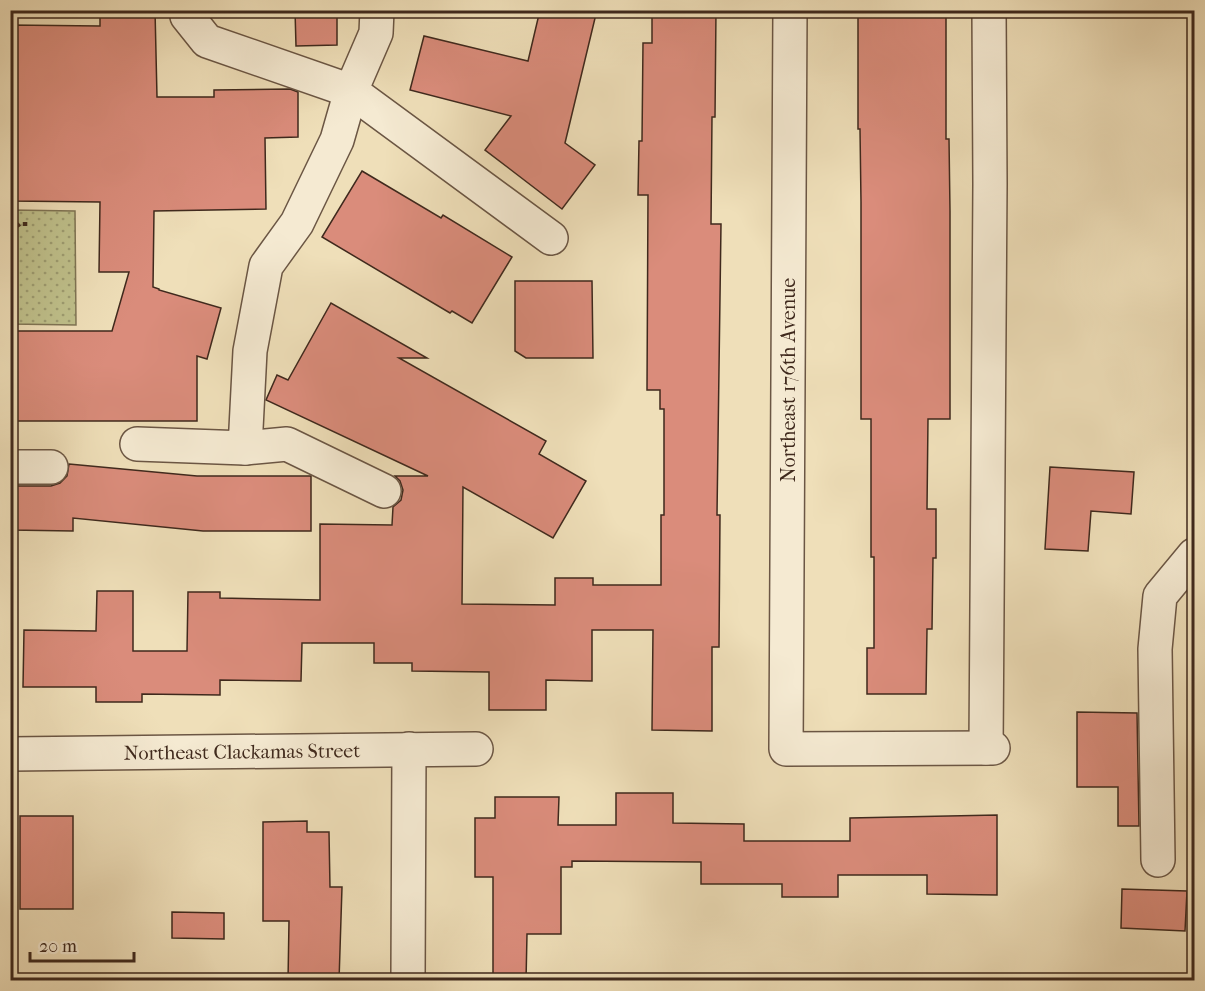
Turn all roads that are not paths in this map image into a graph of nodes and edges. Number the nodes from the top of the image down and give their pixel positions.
1 (187, 10) edge
2 (377, 10) edge
3 (790, 10) edge
4 (988, 10) edge
5 (351, 91) junction
6 (550, 238) dead end
7 (136, 444) dead end
8 (245, 448) junction
9 (10, 467) edge
10 (51, 467) dead end
11 (384, 491) dead end
12 (1194, 555) edge
13 (409, 749) junction
14 (476, 749) dead end
15 (10, 754) edge
16 (1158, 860) dead end
17 (408, 981) edge

1 - 5 street
2 - 5 street
3 - 4 street, Northeast 176th Avenue
5 - 6 street
5 - 8 street
7 - 8 street
8 - 11 street
9 - 10 street
12 - 16 street
13 - 14 street, Northeast Clackamas Street
13 - 15 street, Northeast Clackamas Street
13 - 17 street

